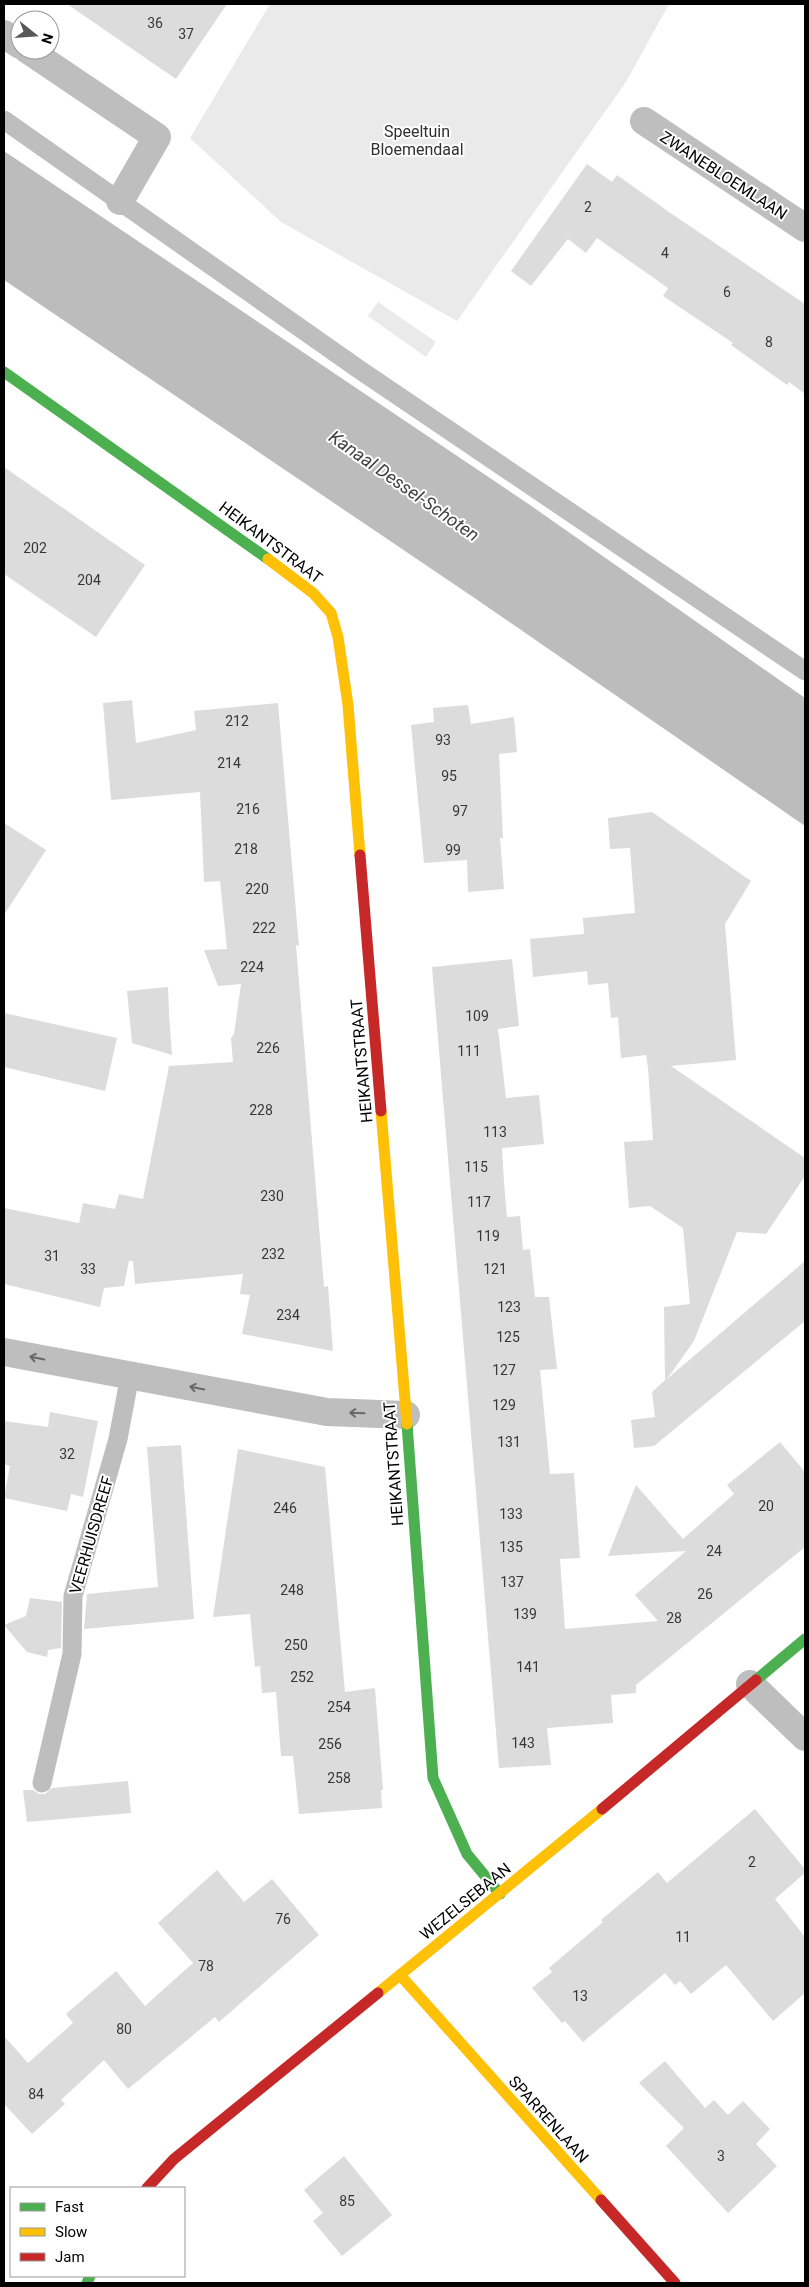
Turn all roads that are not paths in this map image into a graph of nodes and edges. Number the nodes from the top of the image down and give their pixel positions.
1 (43, 60) edge
2 (4, 120) edge
3 (644, 121) dead end
4 (120, 201) junction
5 (805, 228) edge
6 (4, 372) edge
7 (805, 671) edge
8 (4, 1352) edge
9 (130, 1375) junction
10 (406, 1415) junction
11 (805, 1639) edge
12 (750, 1684) junction
13 (805, 1737) edge
14 (42, 1783) dead end
15 (500, 1894) junction
16 (400, 1975) junction
17 (148, 2187) edge
18 (675, 2283) edge

1 - 4 street
2 - 4 lane
3 - 5 street, ZWANEBLOEMLAAN
4 - 7 lane
6 - 10 street, HEIKANTSTRAAT
9 -> 8 street
10 -> 9 street
9 - 14 lane, VEERHUISDREEF
10 - 15 street, HEIKANTSTRAAT
11 - 12 street, WEZELSEBAAN
12 - 13 street
12 - 15 street, WEZELSEBAAN
15 - 16 street, WEZELSEBAAN
16 - 17 street, WEZELSEBAAN
16 - 18 street, SPARRENLAAN

